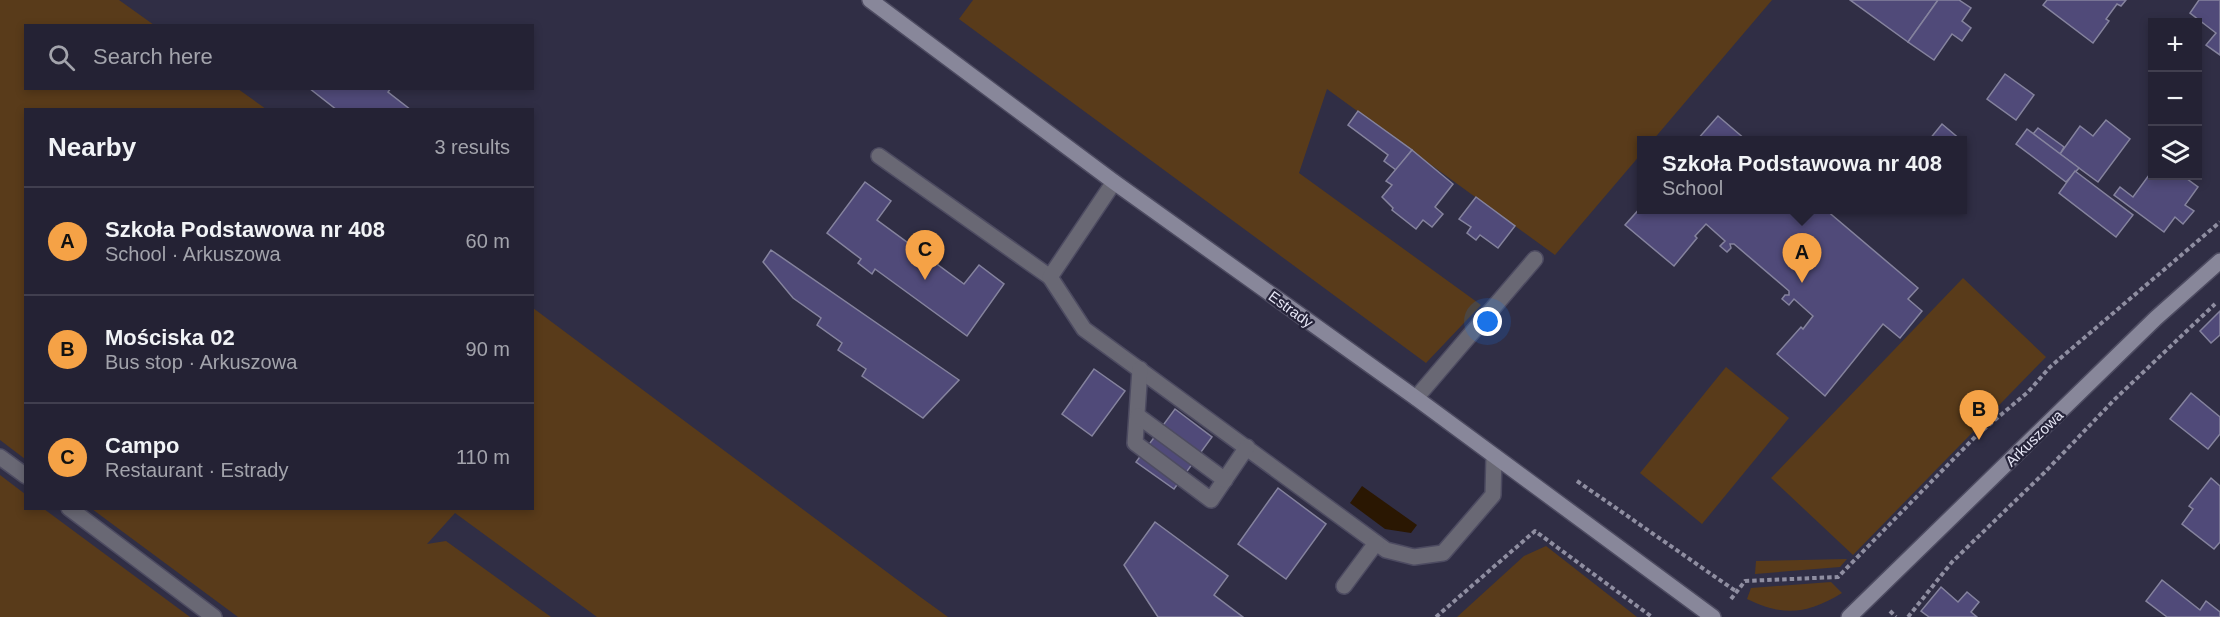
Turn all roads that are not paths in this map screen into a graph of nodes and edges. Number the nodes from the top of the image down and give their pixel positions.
1 (870, 0) edge
2 (879, 156) dead end
3 (1113, 182) junction
4 (1535, 259) dead end
5 (2220, 261) edge
6 (1050, 277) junction
7 (1140, 369) junction
8 (1416, 398) junction
9 (1138, 416) junction
10 (1247, 447) junction
11 (1494, 456) junction
12 (0, 457) edge
13 (24, 475) edge
14 (1225, 480) junction
15 (72, 510) edge
16 (1376, 543) junction
17 (1344, 586) dead end
18 (214, 617) edge
19 (1713, 617) edge
20 (1849, 617) edge

1 - 3 main road, Estrady
2 - 6 lane
3 - 6 lane
3 - 8 main road, Estrady
4 - 8 lane
5 - 20 main road, Arkuszowa
6 - 7 lane
7 - 9 lane
7 - 10 lane
8 - 11 main road, Estrady
9 - 14 lane
9 - 14 lane
10 - 14 lane
10 - 16 lane
11 - 16 lane
11 - 19 main road, Estrady
12 - 13 lane
15 - 18 lane
16 - 17 lane

